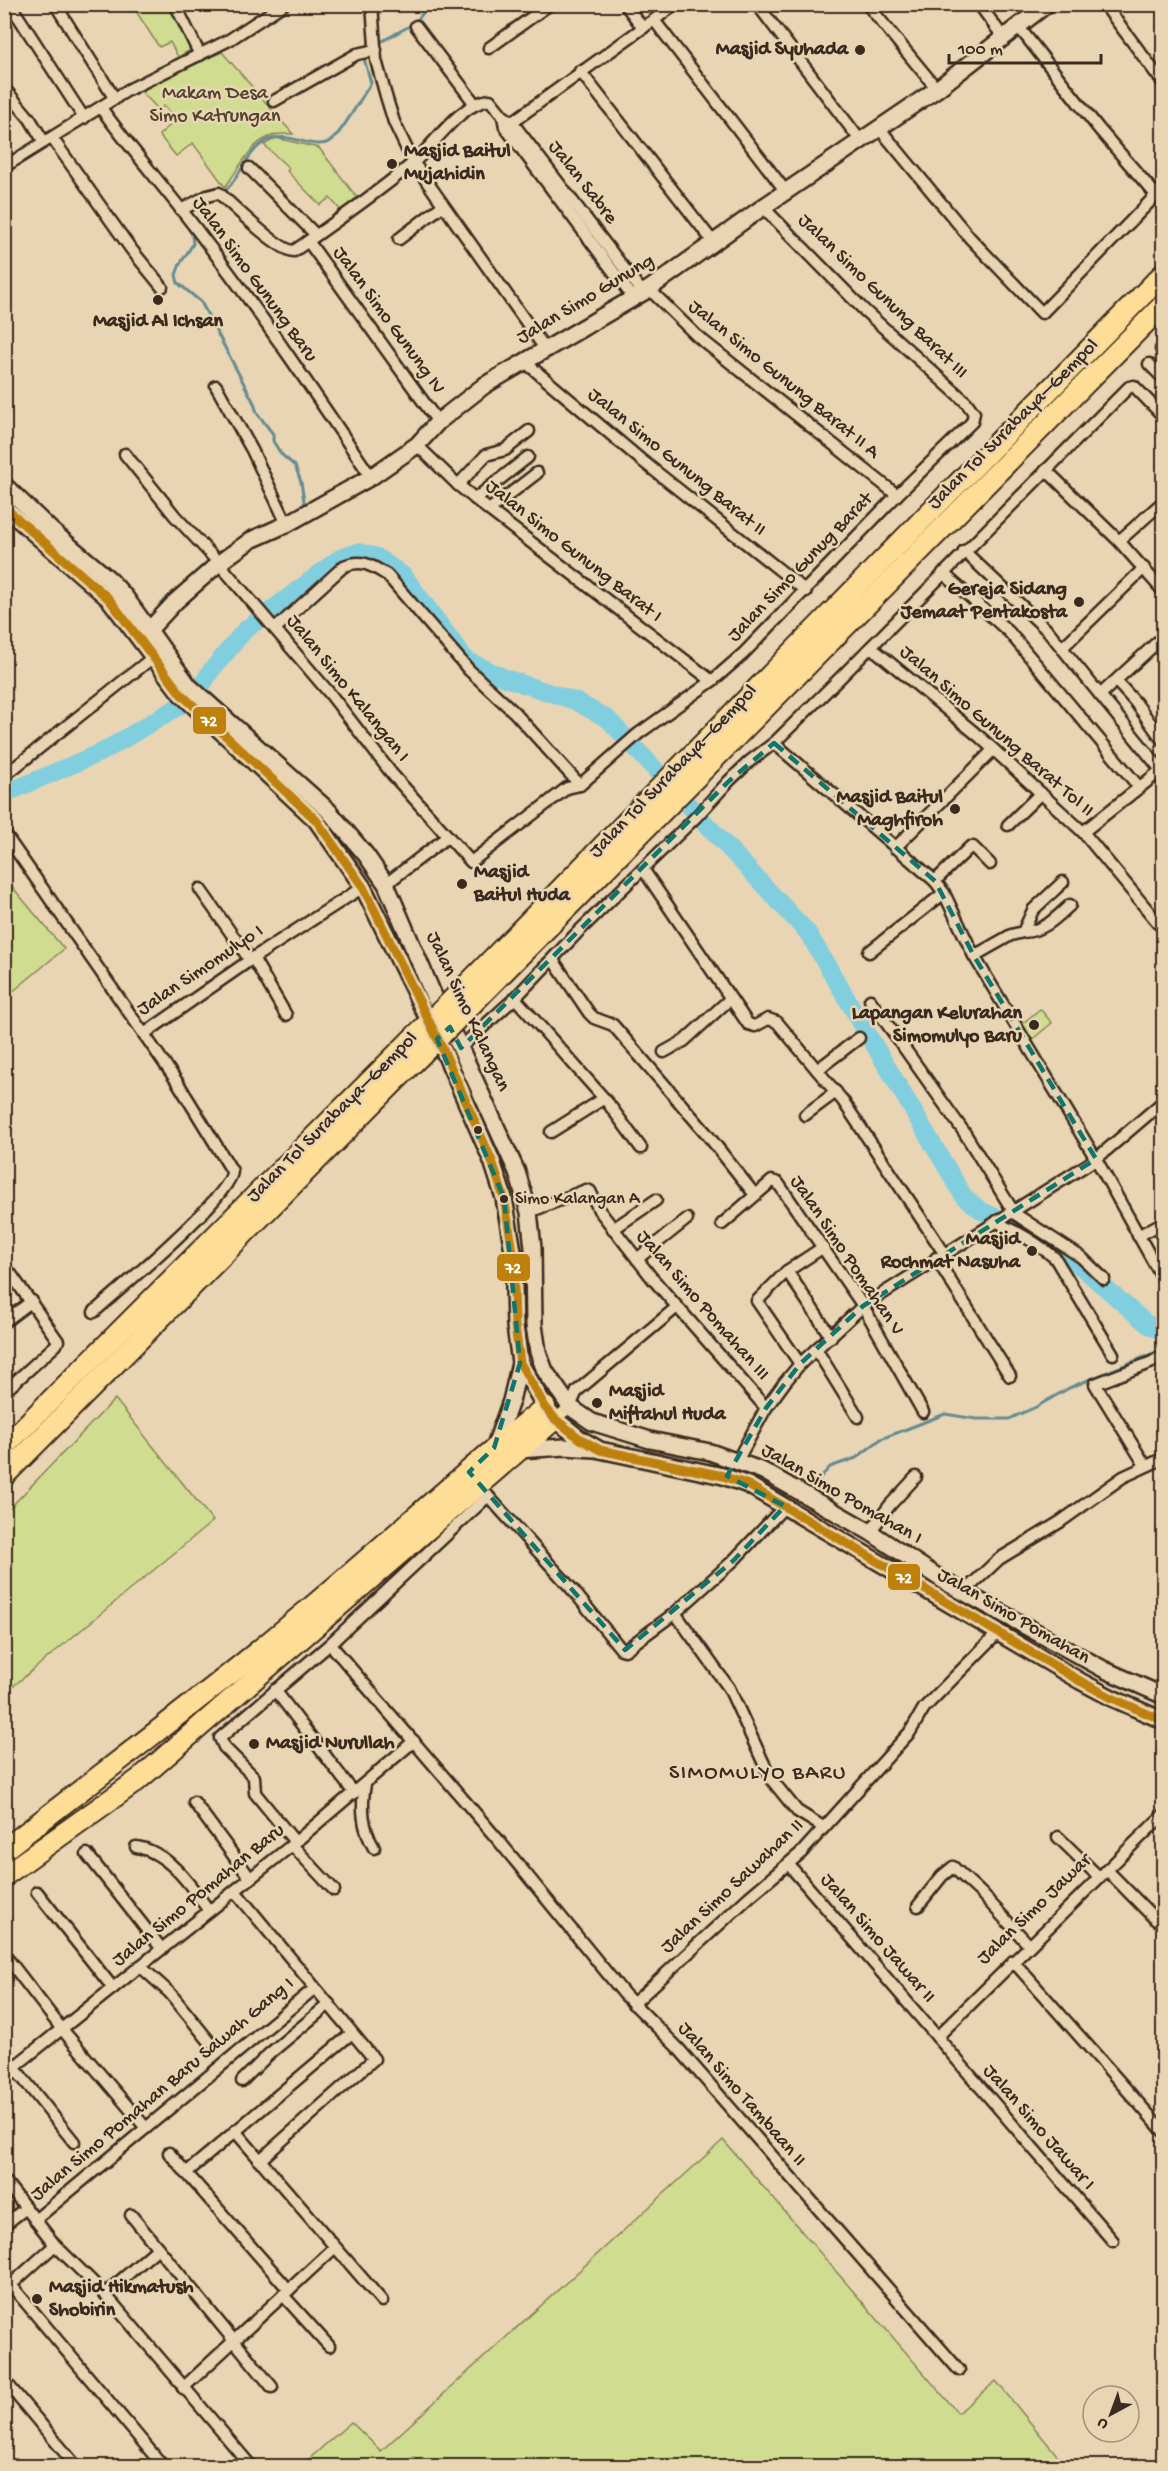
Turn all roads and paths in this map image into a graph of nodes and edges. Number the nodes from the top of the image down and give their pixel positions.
1 (10, 4) edge
2 (55, 4) edge
3 (175, 4) edge
4 (284, 4) edge
5 (372, 4) edge
6 (550, 4) edge
7 (624, 4) edge
8 (757, 4) edge
9 (867, 4) edge
10 (979, 4) edge
11 (1047, 4) edge
12 (1104, 4) edge
13 (673, 5) edge
14 (654, 20) junction
15 (416, 26) dead end
16 (1018, 26) junction
17 (643, 28) junction
18 (1003, 37) junction
19 (489, 48) dead end
20 (371, 49) junction
21 (200, 55) junction
22 (580, 71) junction
23 (1164, 84) edge
24 (4, 88) edge
25 (937, 89) junction
26 (115, 99) junction
27 (274, 101) dead end
28 (475, 104) junction
29 (101, 108) junction
30 (84, 118) junction
31 (507, 122) junction
32 (879, 128) junction
33 (48, 140) junction
34 (861, 140) junction
35 (413, 162) junction
36 (4, 167) edge
37 (249, 168) dead end
38 (1160, 191) edge
39 (786, 193) junction
40 (442, 206) junction
41 (763, 207) junction
42 (185, 215) junction
43 (312, 238) junction
44 (399, 239) dead end
45 (714, 243) junction
46 (1164, 273) edge
47 (162, 287) dead end
48 (642, 294) junction
49 (1164, 304) edge
50 (546, 350) junction
51 (525, 362) junction
52 (1149, 364) dead end
53 (1164, 380) edge
54 (216, 386) dead end
55 (974, 413) joint
56 (1164, 417) edge
57 (438, 422) junction
58 (529, 431) dead end
59 (417, 445) junction
60 (125, 454) dead end
61 (528, 457) dead end
62 (1046, 470) junction
63 (537, 473) dead end
64 (371, 477) junction
65 (4, 485) edge
66 (458, 485) junction
67 (897, 495) junction
68 (475, 499) junction
69 (1164, 501) edge
70 (4, 507) edge
71 (489, 510) junction
72 (285, 521) junction
73 (1119, 541) junction
74 (964, 551) junction
75 (215, 559) junction
76 (1143, 568) junction
77 (943, 573) junction
78 (806, 591) junction
79 (1164, 592) edge
80 (272, 626) junction
81 (152, 627) junction
82 (1164, 636) edge
83 (871, 647) junction
84 (1063, 647) junction
85 (153, 658) junction
86 (712, 681) junction
87 (1116, 681) junction
88 (185, 690) junction
89 (1100, 694) junction
90 (638, 734) joint
91 (1164, 742) edge
92 (774, 743) junction
93 (993, 750) junction
94 (1162, 769) edge
95 (4, 776) edge
96 (580, 785) junction
97 (673, 786) junction
98 (1139, 787) junction
99 (1041, 793) junction
100 (322, 815) junction
101 (1008, 825) dead end
102 (1083, 832) junction
103 (4, 833) edge
104 (447, 837) junction
105 (895, 848) junction
106 (990, 864) dead end
107 (643, 869) junction
108 (935, 881) junction
109 (1063, 882) dead end
110 (386, 884) junction
111 (363, 887) junction
112 (200, 889) dead end
113 (944, 893) junction
114 (1070, 905) dead end
115 (1164, 930) edge
116 (1023, 932) junction
117 (869, 952) dead end
118 (974, 956) junction
119 (251, 959) junction
120 (553, 960) junction
121 (515, 998) junction
122 (730, 999) junction
123 (870, 1000) dead end
124 (286, 1015) dead end
125 (144, 1034) junction
126 (859, 1038) dead end
127 (417, 1047) junction
128 (460, 1048) junction
129 (664, 1052) dead end
130 (817, 1070) junction
131 (836, 1092) junction
132 (603, 1099) junction
133 (1164, 1101) edge
134 (805, 1115) dead end
135 (551, 1132) dead end
136 (641, 1148) dead end
137 (1096, 1159) junction
138 (755, 1195) junction
139 (656, 1200) dead end
140 (529, 1212) junction
141 (1006, 1215) junction
142 (687, 1219) dead end
143 (1164, 1222) edge
144 (722, 1224) dead end
145 (613, 1229) junction
146 (1138, 1236) junction
147 (822, 1248) junction
148 (940, 1256) junction
149 (637, 1259) junction
150 (787, 1271) junction
151 (4, 1277) edge
152 (1104, 1279) dead end
153 (1164, 1281) edge
154 (32, 1301) junction
155 (863, 1306) junction
156 (676, 1307) junction
157 (94, 1312) dead end
158 (4, 1322) edge
159 (831, 1336) junction
160 (816, 1349) junction
161 (1113, 1354) dead end
162 (1164, 1355) edge
163 (520, 1363) junction
164 (800, 1364) junction
165 (1010, 1376) dead end
166 (4, 1392) edge
167 (558, 1407) junction
168 (766, 1408) junction
169 (923, 1412) dead end
170 (858, 1417) dead end
171 (4, 1447) edge
172 (494, 1448) junction
173 (518, 1450) junction
174 (600, 1450) junction
175 (739, 1456) junction
176 (1164, 1458) edge
177 (1145, 1465) junction
178 (4, 1476) edge
179 (916, 1478) dead end
180 (478, 1484) junction
181 (785, 1506) junction
182 (870, 1532) junction
183 (964, 1592) junction
184 (675, 1613) junction
185 (301, 1627) junction
186 (998, 1633) junction
187 (330, 1644) junction
188 (1111, 1673) junction
189 (1095, 1689) junction
190 (275, 1690) junction
191 (1164, 1696) edge
192 (1164, 1721) edge
193 (414, 1742) junction
194 (365, 1784) junction
195 (354, 1793) junction
196 (194, 1802) dead end
197 (1164, 1814) edge
198 (824, 1827) junction
199 (1058, 1837) dead end
200 (294, 1843) junction
201 (136, 1847) dead end
202 (374, 1848) dead end
203 (4, 1850) edge
204 (87, 1854) dead end
205 (789, 1865) junction
206 (1103, 1873) junction
207 (4, 1876) edge
208 (250, 1878) junction
209 (235, 1890) junction
210 (334, 1890) dead end
211 (37, 1892) dead end
212 (918, 1906) dead end
213 (209, 1911) junction
214 (1156, 1920) dead end
215 (1029, 1945) junction
216 (161, 1948) junction
217 (4, 1954) edge
218 (1013, 1961) junction
219 (140, 1966) junction
220 (113, 1988) junction
221 (315, 1988) junction
222 (328, 2004) junction
223 (633, 2004) junction
224 (61, 2028) junction
225 (352, 2033) junction
226 (937, 2037) junction
227 (209, 2041) dead end
228 (4, 2055) edge
229 (14, 2067) junction
230 (4, 2075) edge
231 (242, 2081) dead end
232 (146, 2128) junction
233 (235, 2131) junction
234 (1164, 2132) edge
235 (74, 2142) dead end
236 (169, 2153) dead end
237 (259, 2161) junction
238 (186, 2174) junction
239 (4, 2180) edge
240 (26, 2208) junction
241 (131, 2215) dead end
242 (35, 2220) junction
243 (4, 2225) edge
244 (1113, 2241) dead end
245 (155, 2244) junction
246 (55, 2245) junction
247 (334, 2248) junction
248 (8, 2288) edge
249 (286, 2292) junction
250 (105, 2294) junction
251 (382, 2301) dead end
252 (233, 2340) junction
253 (329, 2346) dead end
254 (959, 2370) dead end
255 (4, 2380) edge
256 (272, 2387) dead end
257 (183, 2388) junction
258 (76, 2466) edge
259 (163, 2466) edge
260 (251, 2466) edge

1 - 30 street
2 - 26 street
3 - 21 street
4 - 21 street
5 - 20 street
6 - 19 street
7 - 17 street
8 - 34 street
9 - 25 street
10 - 18 street
11 - 16 main road, Jalan Simo Gunung
12 - 23 street
13 - 14 street
14 - 17 street
14 - 39 street
15 - 28 street
16 - 18 main road, Jalan Simo Gunung
16 - 38 street
17 - 22 street
18 - 25 main road, Jalan Simo Gunung
20 - 27 street
20 - 35 street
21 - 26 street
22 - 31 street
22 - 45 street
24 - 33 street
25 - 32 main road, Jalan Simo Gunung
26 - 29 street
28 - 31 street, Jalan Sabre
28 - 35 street
29 - 30 street
29 - 42 street, Jalan Simo Gunung Baru
30 - 33 street
31 - 48 street, Jalan Sabre
32 - 34 main road, Jalan Simo Gunung
32 - 38 street
33 - 36 street
33 - 47 street
34 - 39 main road, Jalan Simo Gunung
35 - 40 street
35 - 43 street
37 - 43 street, Jalan Simo Gunung IV
39 - 41 main road, Jalan Simo Gunung
40 - 44 street
40 - 50 street
41 - 45 main road, Jalan Simo Gunung
41 - 55 street, Jalan Simo Gunung Barat III
42 - 43 street
42 - 64 street, Jalan Simo Gunung Baru
43 - 57 street, Jalan Simo Gunung IV
45 - 48 main road, Jalan Simo Gunung
46 - 97 highway, Jalan Tol Surabaya–Gempol
48 - 50 main road, Jalan Simo Gunung
48 - 67 street, Jalan Simo Gunung Barat II A
49 - 97 highway, Jalan Tol Surabaya–Gempol
50 - 51 main road, Jalan Simo Gunung
51 - 57 main road, Jalan Simo Gunung
51 - 78 street, Jalan Simo Gunung Barat II
52 - 53 street
54 - 72 street
55 - 67 street, Jalan Simo Gunug Barat
56 - 62 street
57 - 59 main road, Jalan Simo Gunung
58 - 66 street
59 - 64 main road, Jalan Simo Gunung
59 - 66 street, Jalan Simo Gunung Barat I
60 - 75 street, Jalan Simo Kalangan I
61 - 68 street
62 - 73 street
62 - 74 street
63 - 71 street
64 - 72 main road, Jalan Simo Gunung
65 - 81 main road
66 - 68 street, Jalan Simo Gunung Barat I
67 - 78 street, Jalan Simo Gunug Barat
68 - 71 street, Jalan Simo Gunung Barat I
69 - 73 street
70 - 85 main road
71 - 86 street, Jalan Simo Gunung Barat I
72 - 75 main road, Jalan Simo Gunung
73 - 76 street
74 - 77 street
74 - 84 street
75 - 80 street, Jalan Simo Kalangan I
75 - 81 main road, Jalan Simo Gunung
76 - 79 street
76 - 84 street
77 - 83 street
77 - 98 street
78 - 86 street, Jalan Simo Gunug Barat
80 - 96 street
80 - 104 street, Jalan Simo Kalangan I
81 - 88 main road
82 - 87 street
83 - 92 street
83 - 93 street, Jalan Simo Gunung Barat Tol II
84 - 89 street
85 - 88 main road
85 - 95 street
86 - 90 street, Jalan Simo Gunug Barat
87 - 89 street
87 - 91 street
88 - 100 main road, Jalan Simo Kalangan
89 - 94 street
90 - 96 street, Jalan Simo Kalangan I
92 - 105 street
92 - 107 street
93 - 99 street, Jalan Simo Gunung Barat Tol II
93 - 105 street
94 - 98 street
96 - 104 street, Jalan Simo Kalangan I
97 - 127 highway, Jalan Tol Surabaya–Gempol, bridge
98 - 102 street
99 - 101 street
99 - 102 street, Jalan Simo Gunung Barat Tol II
100 - 110 main road, Jalan Simo Kalangan
100 - 111 main road, Jalan Simo Kalangan
102 - 115 street, Jalan Simo Gunung Barat Tol II
103 - 125 street, Jalan Simomulyo I
104 - 110 street
105 - 108 street
106 - 108 street
107 - 120 street
107 - 122 street
108 - 113 street
109 - 116 street
110 - 128 main road, Jalan Simo Kalangan
111 - 119 street, Jalan Simomulyo I
111 - 163 main road, Jalan Simo Kalangan
112 - 119 street
113 - 117 street
113 - 118 street
114 - 116 street
116 - 118 street
118 - 137 street
119 - 124 street
119 - 125 street, Jalan Simomulyo I
120 - 121 street
120 - 138 street
121 - 128 street
121 - 132 street
122 - 129 street
122 - 130 street
123 - 141 street
125 - 157 street
126 - 130 street
127 - 171 highway, Jalan Tol Surabaya–Gempol
127 - 178 highway, Jalan Tol Surabaya–Gempol
128 - 140 main road, Jalan Simo Kalangan
130 - 131 street
131 - 134 street
131 - 148 street
132 - 135 street
132 - 136 street
133 - 137 street
137 - 141 street
137 - 146 street
138 - 144 street, Jalan Simo Pomahan V
138 - 147 street, Jalan Simo Pomahan V
139 - 145 street
140 - 145 street, Jalan Simo Pomahan III
140 - 167 main road, Jalan Simo Kalangan
141 - 148 street
141 - 152 street
141 - 161 street
142 - 149 street
143 - 146 street
145 - 149 street, Jalan Simo Pomahan III
146 - 153 street
147 - 150 street
147 - 155 street, Jalan Simo Pomahan V
148 - 155 street
148 - 165 street
149 - 156 street, Jalan Simo Pomahan III
150 - 159 street
150 - 164 street
151 - 154 street
154 - 158 street
154 - 166 street
155 - 159 street
155 - 169 street, Jalan Simo Pomahan V
156 - 167 street
156 - 168 street, Jalan Simo Pomahan III
159 - 160 street
160 - 164 street
160 - 170 street
162 - 177 street
163 - 167 main road, Jalan Simo Kalangan
163 - 172 main road
164 - 168 street
167 - 172 highway
167 - 173 highway
167 - 174 main road, Jalan Simo Pomahan
167 - 175 main road, Jalan Simo Pomahan I
168 - 175 street
172 - 180 highway
173 - 174 main road
173 - 180 highway
174 - 181 main road, Jalan Simo Pomahan
175 - 182 main road, Jalan Simo Pomahan I
176 - 177 street
177 - 183 street
179 - 182 street
180 - 184 street
180 - 185 highway
180 - 187 street
181 - 184 street
181 - 186 main road, Jalan Simo Pomahan
182 - 183 main road, Jalan Simo Pomahan I
183 - 188 main road, Jalan Simo Pomahan I
184 - 198 street
185 - 203 highway
185 - 207 highway
186 - 189 main road, Jalan Simo Pomahan
186 - 198 street, Jalan Simo Sawahan II
187 - 190 street
187 - 193 street
188 - 189 main road
188 - 191 main road, Jalan Simo Pomahan I
189 - 192 main road
190 - 195 street
190 - 200 street
193 - 194 street, Jalan Simo Pomahan Baru
193 - 223 street, Jalan Simo Tambaan II
194 - 195 street, Jalan Simo Pomahan Baru
194 - 202 street
195 - 200 street, Jalan Simo Pomahan Baru
196 - 208 street
197 - 206 street, Jalan Simo Jawar
198 - 205 street, Jalan Simo Sawahan II
199 - 206 street
200 - 208 street, Jalan Simo Pomahan Baru
200 - 210 street
201 - 213 street
204 - 216 street
205 - 223 street, Jalan Simo Sawahan II
205 - 226 street, Jalan Simo Jawar II
206 - 214 street
206 - 215 street, Jalan Simo Jawar
208 - 209 street, Jalan Simo Pomahan Baru
209 - 213 street, Jalan Simo Pomahan Baru
209 - 221 street
211 - 220 street
212 - 215 street
213 - 216 street, Jalan Simo Pomahan Baru
215 - 218 street, Jalan Simo Jawar
216 - 219 street, Jalan Simo Pomahan Baru
217 - 224 street
218 - 226 street, Jalan Simo Jawar
218 - 234 street
219 - 220 street, Jalan Simo Pomahan Baru
219 - 227 street
220 - 224 street, Jalan Simo Pomahan Baru
221 - 222 street
221 - 232 street, Jalan Simo Pomahan Baru Sawah Gang I
222 - 225 street
222 - 231 street
223 - 254 street, Jalan Simo Tambaan II
224 - 229 street, Jalan Simo Pomahan Baru
224 - 232 street
225 - 233 street
225 - 237 street
226 - 244 street, Jalan Simo Jawar I
228 - 229 street
229 - 230 street, Jalan Simo Pomahan Baru
229 - 235 street
232 - 242 street, Jalan Simo Pomahan Baru Sawah Gang I
233 - 237 street
233 - 238 street
236 - 238 street
237 - 247 street
238 - 249 street
239 - 240 street
240 - 242 street
240 - 243 street
241 - 245 street
242 - 246 street
245 - 250 street
245 - 252 street
246 - 248 street
246 - 250 street
247 - 249 street
247 - 251 street
248 - 259 street
249 - 252 street
249 - 253 street
250 - 257 street
252 - 256 street
252 - 257 street
255 - 258 street
257 - 260 street

